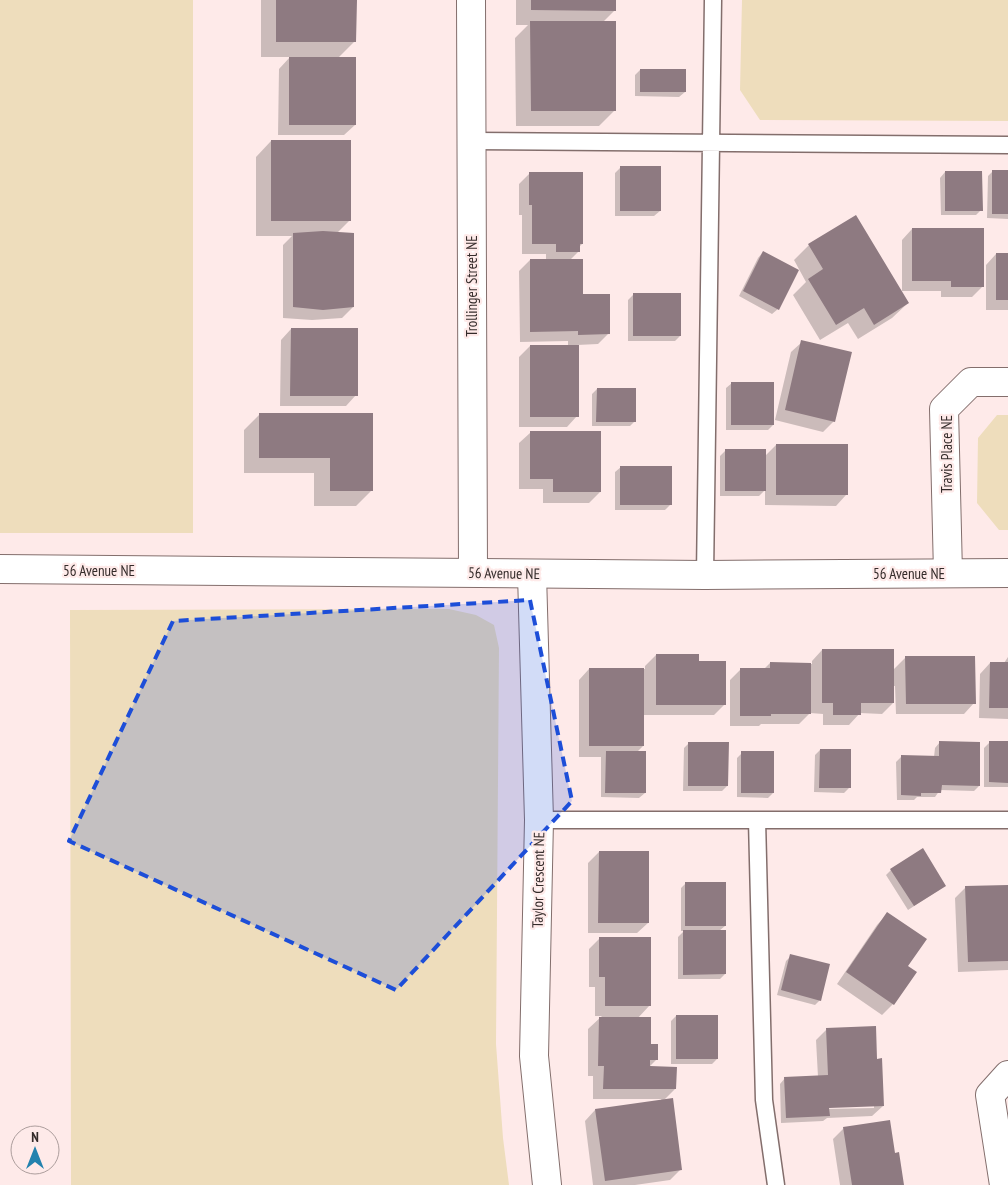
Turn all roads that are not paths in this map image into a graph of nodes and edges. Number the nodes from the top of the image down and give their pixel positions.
1 (471, 0) edge
2 (713, 0) edge
3 (470, 141) junction
4 (711, 143) junction
5 (1008, 146) edge
6 (1008, 382) edge
7 (0, 569) edge
8 (473, 572) junction
9 (948, 573) junction
10 (1008, 573) edge
11 (532, 574) junction
12 (705, 574) junction
13 (539, 820) junction
14 (757, 820) junction
15 (1008, 820) edge
16 (1008, 1075) edge
17 (546, 1185) edge
18 (776, 1185) edge
19 (1004, 1185) edge

1 - 3 street, Trollinger Street NE
2 - 4 lane
3 - 4 lane
3 - 8 street, Trollinger Street NE
4 - 5 lane
4 - 12 lane
6 - 9 street, Travis Place NE
7 - 8 street, 56 Avenue NE
8 - 11 street, 56 Avenue NE
9 - 10 street, 56 Avenue NE
9 - 12 street, 56 Avenue NE
11 - 12 street, 56 Avenue NE
11 - 13 street, Taylor Crescent NE
13 - 14 lane
13 - 17 street, Taylor Crescent NE
14 - 15 lane
14 - 18 lane
16 - 19 street

